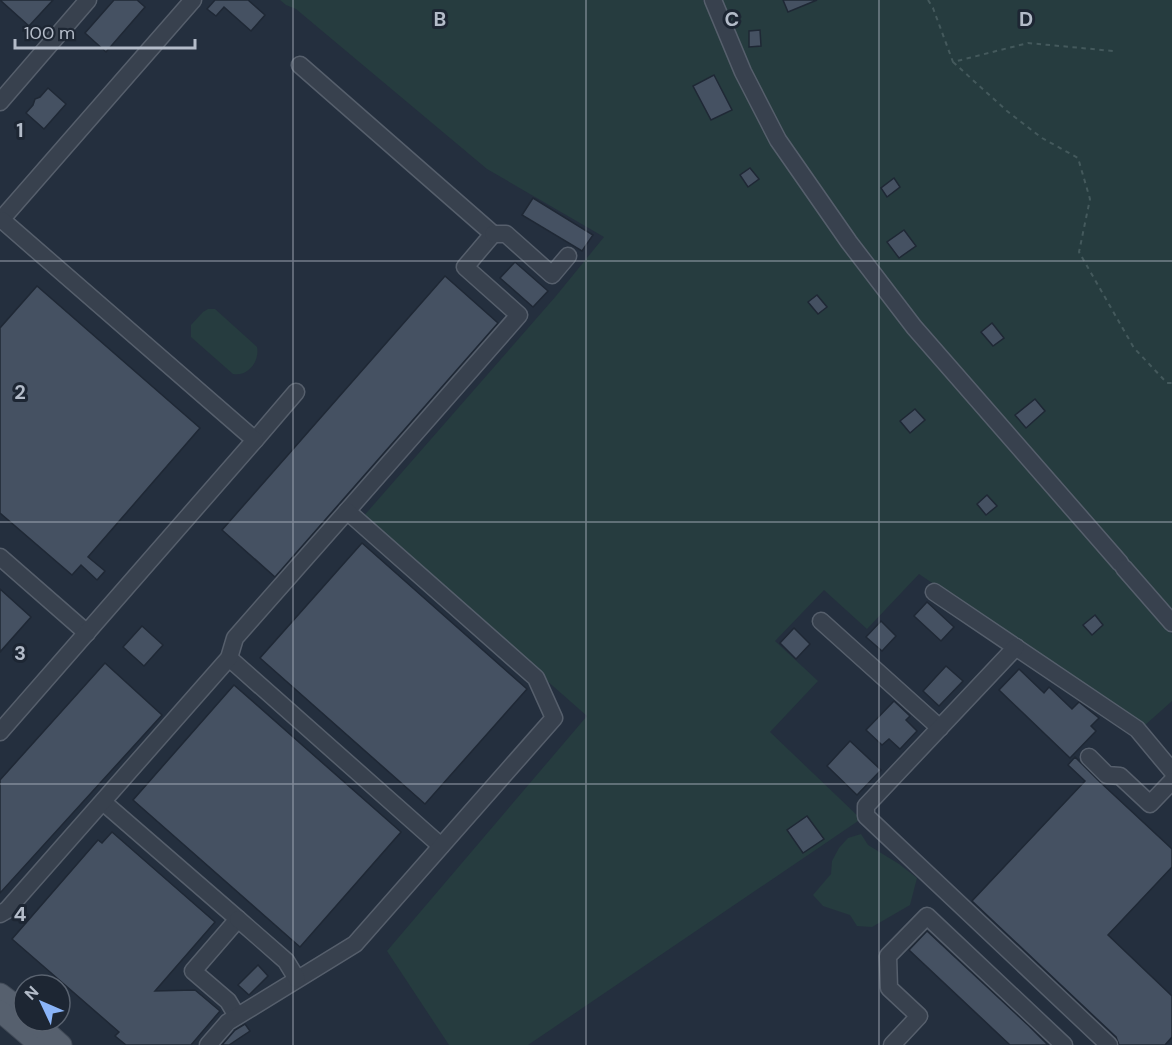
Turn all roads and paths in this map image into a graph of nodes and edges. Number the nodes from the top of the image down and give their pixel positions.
1 (88, 0) edge
2 (193, 0) edge
3 (713, 0) edge
4 (928, 0) edge
5 (1113, 51) dead end
6 (952, 62) junction
7 (300, 65) dead end
8 (0, 102) edge
9 (1, 220) edge
10 (493, 234) junction
11 (568, 256) dead end
12 (1172, 383) edge
13 (296, 392) dead end
14 (255, 440) junction
15 (347, 511) junction
16 (0, 557) edge
17 (934, 592) dead end
18 (821, 621) dead end
19 (1172, 623) edge
20 (87, 633) junction
21 (1016, 647) junction
22 (229, 658) junction
23 (940, 728) junction
24 (0, 732) edge
25 (1089, 757) dead end
26 (1172, 771) edge
27 (1172, 781) edge
28 (103, 802) junction
29 (441, 846) junction
30 (0, 914) edge
31 (238, 919) junction
32 (297, 979) junction
33 (0, 1011) edge
34 (237, 1016) junction
35 (36, 1038) edge
36 (61, 1045) edge
37 (208, 1045) edge
38 (892, 1045) edge
39 (1064, 1045) edge
40 (1108, 1045) edge

1 - 8 street
2 - 9 street
3 - 19 street
4 - 6 path
5 - 6 path
6 - 12 path
7 - 10 street
9 - 14 street
10 - 11 street
10 - 15 street
13 - 14 street
14 - 20 street
15 - 22 street
15 - 29 street
16 - 20 street
17 - 21 street
18 - 23 street
20 - 24 street
21 - 23 street
21 - 26 street
22 - 28 street
22 - 29 street
23 - 40 street
25 - 27 street
28 - 30 street
28 - 31 street
29 - 32 street
31 - 32 street
31 - 34 street
32 - 34 street
33 - 35 main road
34 - 37 street
35 - 36 main road
38 - 39 street

